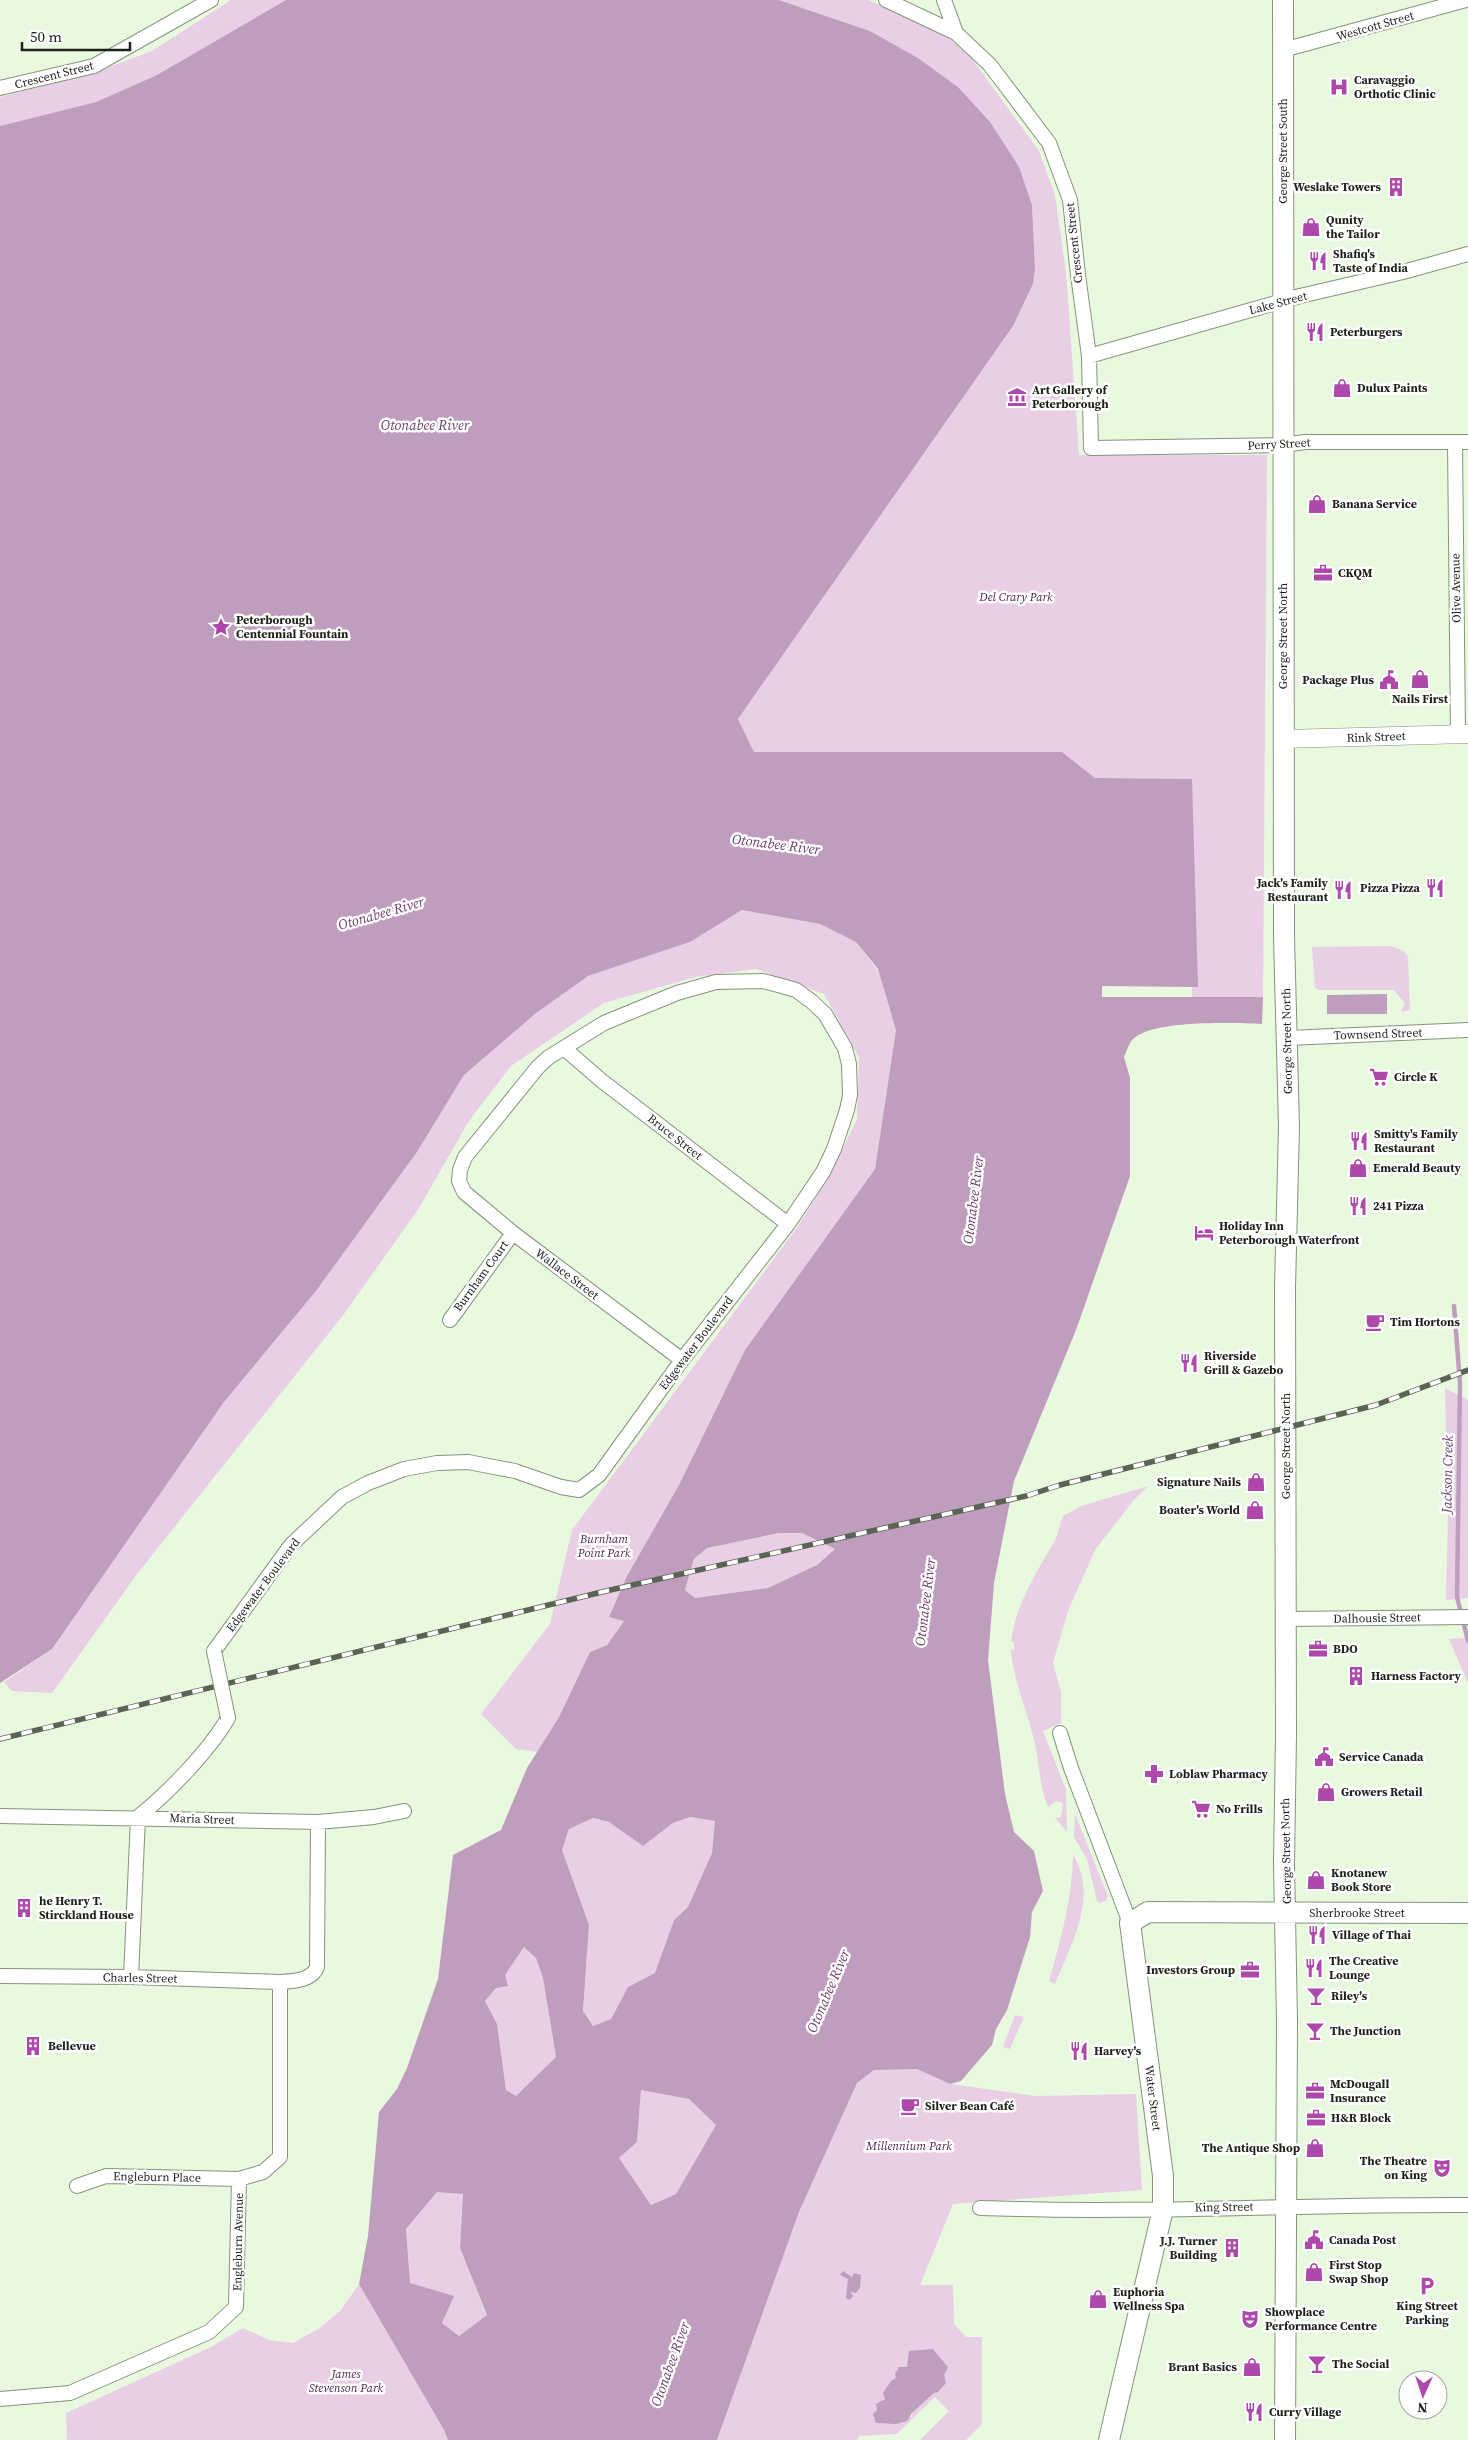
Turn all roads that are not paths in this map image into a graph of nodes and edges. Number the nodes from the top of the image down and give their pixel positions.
1 (211, 0) edge
2 (886, 0) edge
3 (944, 0) edge
4 (1283, 0) edge
5 (1466, 0) edge
6 (956, 33) junction
7 (1283, 50) junction
8 (0, 88) edge
9 (1468, 254) edge
10 (1282, 302) junction
11 (1089, 356) junction
12 (1461, 442) edge
13 (1282, 445) junction
14 (1091, 448) joint
15 (1463, 734) edge
16 (1284, 739) junction
17 (1468, 1030) edge
18 (1288, 1038) junction
19 (565, 1049) junction
20 (459, 1181) joint
21 (788, 1224) junction
22 (513, 1233) junction
23 (450, 1320) dead end
24 (682, 1360) junction
25 (1468, 1616) edge
26 (1286, 1619) junction
27 (1060, 1733) dead end
28 (404, 1811) dead end
29 (0, 1816) edge
30 (138, 1817) junction
31 (318, 1822) junction
32 (1284, 1863) junction
33 (1252, 1912) junction
34 (1286, 1912) junction
35 (1468, 1913) edge
36 (1130, 1923) junction
37 (0, 1976) edge
38 (131, 1977) junction
39 (280, 1982) junction
40 (239, 2178) junction
41 (77, 2186) dead end
42 (1468, 2205) edge
43 (1286, 2206) junction
44 (980, 2208) dead end
45 (1163, 2209) junction
46 (0, 2399) edge
47 (1109, 2440) edge
48 (1284, 2440) edge

1 - 8 street, Crescent Street
2 - 6 street, Crescent Street
3 - 6 street
4 - 7 main road, George Street South
5 - 7 street, Westcott Street
6 - 11 street, Crescent Street
7 - 10 main road, George Street South
9 - 10 street, Lake Street
10 - 11 street, Lake Street
10 - 13 main road, George Street North
11 - 14 street, Crescent Street
12 - 13 street, Perry Street
12 - 15 street, Olive Avenue
13 - 14 street, Perry Street
13 - 16 main road, George Street North
15 - 16 street, Rink Street
16 - 18 main road, George Street North
17 - 18 street, Townsend Street
18 - 26 main road, George Street North
19 - 20 street, Edgewater Boulevard
19 - 21 street, Bruce Street
19 - 21 street, Edgewater Boulevard
20 - 22 street, Wallace Street
21 - 24 street, Edgewater Boulevard
22 - 23 street, Burnham Court
22 - 24 street, Wallace Street
24 - 30 street, Edgewater Boulevard, bridge
25 - 26 street, Dalhousie Street
26 - 32 main road, George Street North
27 - 36 street, Water Street
28 - 31 street, Maria Street
29 - 30 street, Maria Street
30 - 31 street, Maria Street
30 - 38 street
31 - 39 street
32 - 33 main road
32 - 34 main road, George Street North
33 - 34 main road, Sherbrooke Street
33 - 36 main road, Sherbrooke Street
34 - 35 main road, Sherbrooke Street
34 - 43 main road, George Street North
36 - 45 main road, Water Street
37 - 38 street, Charles Street
38 - 39 street, Charles Street
39 - 40 street, Engleburn Avenue
40 - 41 street, Engleburn Place
40 - 46 street, Engleburn Avenue
42 - 43 street, King Street
43 - 45 street, King Street
43 - 48 main road, George Street North
44 - 45 street, King Street
45 - 47 main road, Water Street

